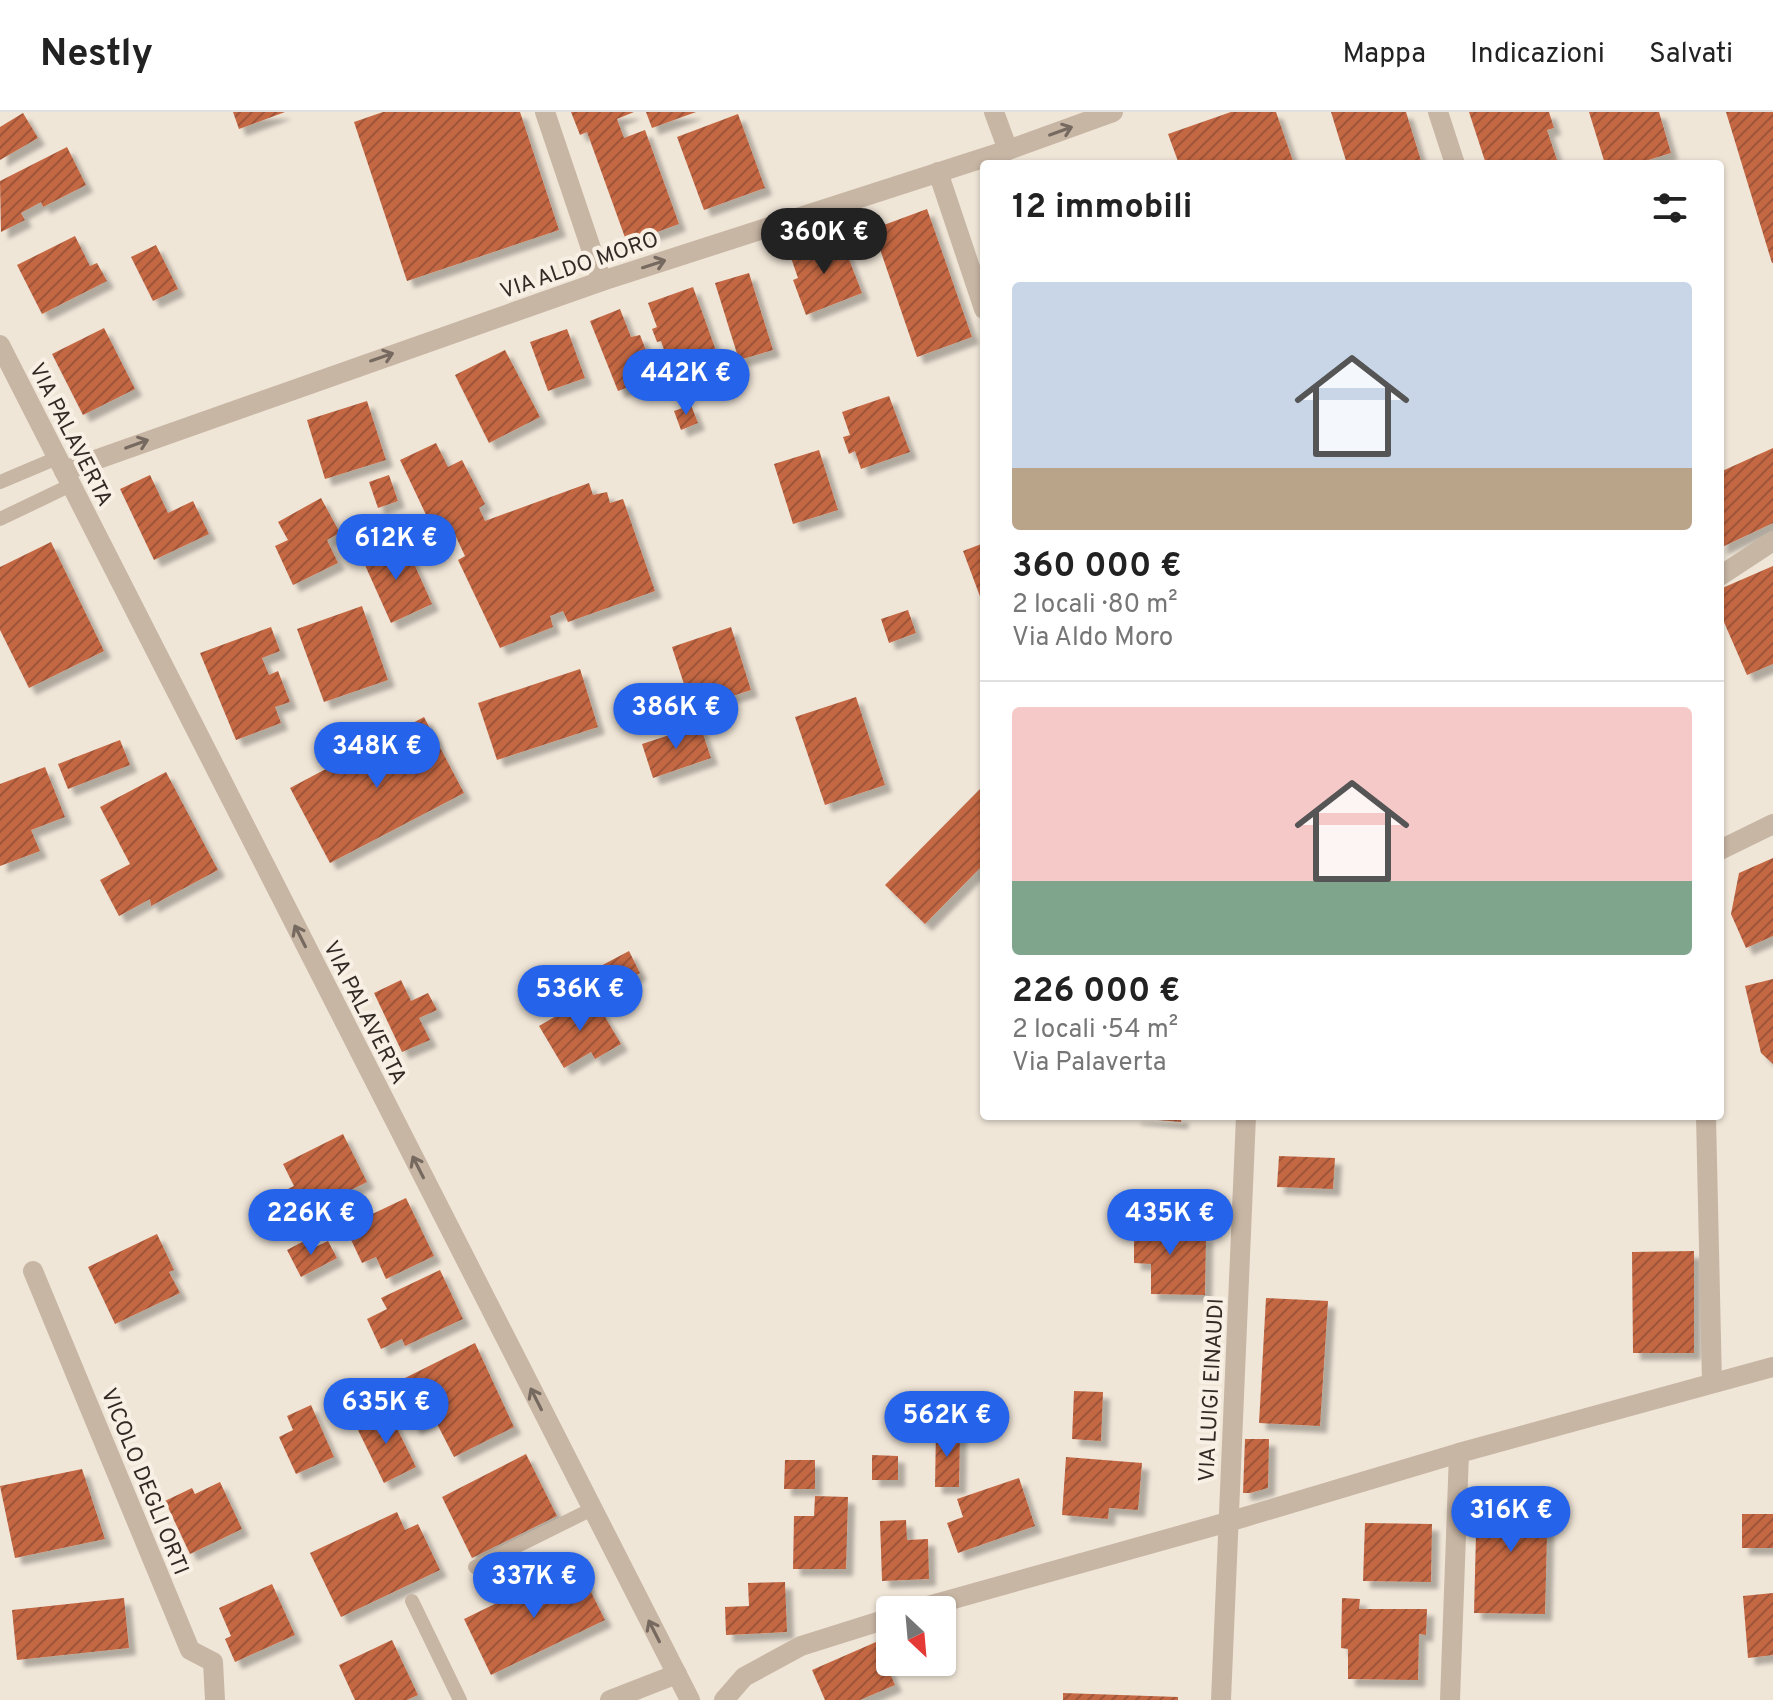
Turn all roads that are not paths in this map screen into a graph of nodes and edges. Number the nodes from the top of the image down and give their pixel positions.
1 (545, 112) edge
2 (994, 112) edge
3 (1113, 112) edge
4 (1438, 112) edge
5 (1008, 150) junction
6 (1454, 160) edge
7 (938, 172) junction
8 (602, 281) junction
9 (980, 297) edge
10 (0, 345) edge
11 (64, 471) junction
12 (0, 482) edge
13 (0, 519) edge
14 (1773, 541) edge
15 (1724, 573) edge
16 (1773, 824) edge
17 (1724, 848) edge
18 (1246, 1120) edge
19 (1706, 1120) edge
20 (33, 1271) dead end
21 (1773, 1367) edge
22 (1712, 1383) junction
23 (1459, 1453) junction
24 (592, 1509) junction
25 (1228, 1522) junction
26 (475, 1567) dead end
27 (956, 1598) edge
28 (412, 1601) dead end
29 (876, 1622) edge
30 (677, 1674) junction
31 (215, 1700) edge
32 (460, 1700) edge
33 (610, 1700) edge
34 (690, 1700) edge
35 (724, 1700) edge
36 (1221, 1700) edge
37 (1450, 1700) edge

1 - 8 street
2 - 5 street
5 -> 3 street, VIA ALDO MORO
4 - 6 street
5 - 7 street, VIA ALDO MORO
8 -> 7 street, VIA ALDO MORO
7 - 9 street
11 -> 8 street, VIA ALDO MORO
10 - 11 street, VIA PALAVERTA
11 - 12 lane
11 - 13 lane
24 -> 11 street, VIA PALAVERTA
14 - 15 street
16 - 17 street
18 - 25 street, VIA LUIGI EINAUDI
19 - 22 street
20 - 31 street, VICOLO DEGLI ORTI
21 - 22 street
22 - 23 street
23 - 25 street
23 - 37 street
24 - 26 lane
30 -> 24 street, VIA PALAVERTA
25 - 27 street
25 - 36 street, VIA LUIGI EINAUDI
28 - 32 lane
29 - 35 street
30 - 33 street
30 - 34 street, VIA PALAVERTA

